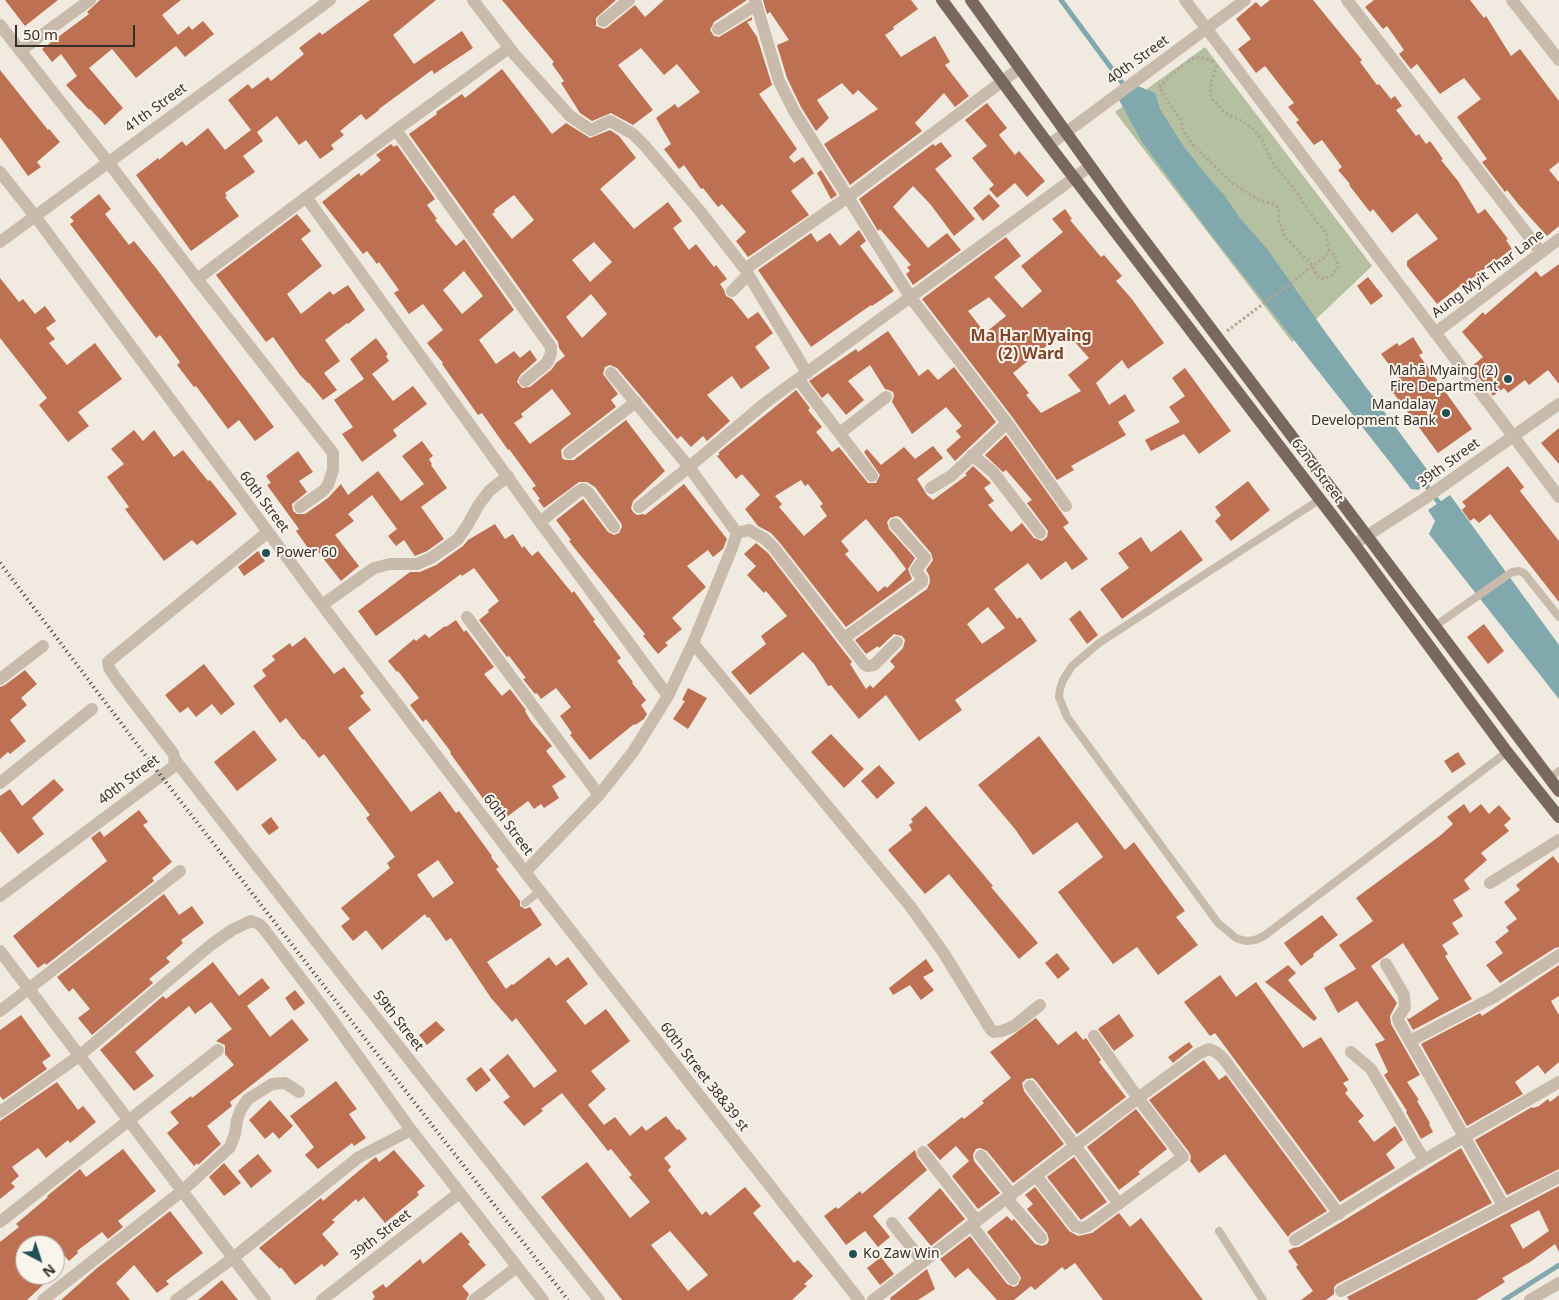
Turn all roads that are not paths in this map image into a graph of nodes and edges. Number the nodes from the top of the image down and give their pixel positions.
1 (90, 0) edge
2 (330, 0) edge
3 (472, 0) edge
4 (629, 0) edge
5 (942, 0) edge
6 (971, 0) edge
7 (1185, 0) edge
8 (1245, 0) edge
9 (1347, 0) edge
10 (1512, 0) edge
11 (756, 3) edge
12 (603, 21) dead end
13 (0, 26) edge
14 (718, 29) dead end
15 (1206, 29) junction
16 (509, 48) junction
17 (20, 51) junction
18 (1559, 60) edge
19 (1020, 68) junction
20 (1002, 82) junction
21 (396, 130) junction
22 (1066, 131) junction
23 (1049, 145) junction
24 (108, 162) junction
25 (1090, 167) junction
26 (0, 172) edge
27 (1075, 178) junction
28 (306, 197) junction
29 (848, 197) junction
30 (35, 216) junction
31 (1559, 239) edge
32 (0, 242) edge
33 (1541, 252) junction
34 (747, 272) junction
35 (197, 279) junction
36 (732, 291) dead end
37 (910, 298) junction
38 (1435, 333) junction
39 (611, 372) dead end
40 (803, 376) junction
41 (524, 381) dead end
42 (886, 397) dead end
43 (636, 402) junction
44 (1559, 404) edge
45 (1007, 424) junction
46 (840, 433) junction
47 (1513, 435) junction
48 (569, 453) dead end
49 (972, 455) junction
50 (689, 467) junction
51 (508, 476) junction
52 (872, 476) dead end
53 (931, 488) dead end
54 (1559, 497) edge
55 (1319, 500) junction
56 (1066, 506) dead end
57 (300, 507) dead end
58 (639, 507) dead end
59 (540, 522) junction
60 (895, 524) dead end
61 (614, 527) dead end
62 (268, 532) junction
63 (737, 533) junction
64 (1040, 533) dead end
65 (1368, 536) junction
66 (1354, 544) junction
67 (322, 605) junction
68 (467, 617) dead end
69 (1559, 618) edge
70 (1435, 626) junction
71 (844, 638) junction
72 (897, 642) dead end
73 (693, 643) junction
74 (43, 646) dead end
75 (0, 679) edge
76 (668, 696) junction
77 (92, 710) dead end
78 (1507, 752) junction
79 (175, 760) junction
80 (1554, 775) edge
81 (0, 783) edge
82 (1559, 791) edge
83 (599, 795) junction
84 (1559, 817) edge
85 (1559, 840) edge
86 (180, 871) dead end
87 (525, 872) junction
88 (1490, 883) dead end
89 (540, 892) junction
90 (0, 896) edge
91 (524, 903) dead end
92 (0, 951) edge
93 (1559, 955) edge
94 (1386, 964) dead end
95 (29, 989) junction
96 (1040, 1005) dead end
97 (0, 1011) edge
98 (1094, 1036) dead end
99 (1410, 1040) junction
100 (218, 1050) dead end
101 (1351, 1052) dead end
102 (79, 1056) junction
103 (1559, 1082) edge
104 (1030, 1086) dead end
105 (299, 1092) dead end
106 (1138, 1098) junction
107 (0, 1112) edge
108 (129, 1121) junction
109 (411, 1130) junction
110 (1466, 1137) junction
111 (1074, 1146) junction
112 (923, 1152) dead end
113 (981, 1156) dead end
114 (1424, 1160) junction
115 (1037, 1177) junction
116 (1559, 1177) edge
117 (182, 1191) junction
118 (459, 1193) junction
119 (1009, 1197) junction
120 (1118, 1204) junction
121 (1503, 1205) junction
122 (1339, 1214) junction
123 (0, 1222) edge
124 (892, 1223) dead end
125 (974, 1223) junction
126 (1219, 1232) dead end
127 (1041, 1238) dead end
128 (1295, 1240) dead end
129 (233, 1258) junction
130 (923, 1262) junction
131 (517, 1267) junction
132 (1013, 1279) dead end
133 (1559, 1283) edge
134 (1341, 1291) dead end
135 (43, 1300) edge
136 (176, 1300) edge
137 (265, 1300) edge
138 (322, 1300) edge
139 (474, 1300) edge
140 (543, 1300) edge
141 (599, 1300) edge
142 (859, 1300) edge
143 (873, 1300) edge
144 (1263, 1300) edge
145 (1530, 1300) edge

1 - 17 street
2 - 24 street, 41th Street
3 - 16 street
4 - 12 street
5 - 20 main road, 62nd Street
6 - 19 main road, 62nd Street
7 - 15 street
8 - 15 street, 40th Street
9 - 33 street
10 - 18 street
11 - 14 street
11 - 29 street
13 - 17 street
15 - 22 street, 40th Street
15 - 38 street
16 - 21 street
16 - 34 street
17 - 24 street
19 - 20 street
19 - 22 main road, 62nd Street
20 - 23 main road, 62nd Street
20 - 29 street
21 - 28 street
21 - 41 street
22 - 23 street, 40th Street
22 - 25 main road, 62nd Street
23 - 27 main road, 62nd Street
24 - 30 street, 41th Street
24 - 35 street
25 - 27 street
25 - 65 main road, 62nd Street
26 - 30 street, 60th Street
27 - 37 street
27 - 55 main road, 62nd Street
28 - 35 street
28 - 51 street
29 - 34 street
29 - 37 street
30 - 32 street, 41th Street
30 - 62 street, 60th Street
31 - 33 street, Aung Myit Thar Lane
33 - 38 street, Aung Myit Thar Lane
34 - 36 street
34 - 40 street
35 - 57 street
37 - 40 street
37 - 45 street
38 - 47 street
39 - 43 street
40 - 46 street
40 - 50 street
42 - 46 street
43 - 48 street
43 - 50 street
44 - 47 street, 39th Street
45 - 49 street
45 - 56 street
46 - 52 street
47 - 54 street
47 - 65 street, 39th Street
49 - 53 street
49 - 64 street
50 - 58 street
50 - 63 street
51 - 59 street
51 - 67 street
55 - 66 main road, 62nd Street
55 - 78 lane
59 - 61 street
59 - 76 street
60 - 71 street
62 - 67 street, 60th Street
62 - 79 street, 40th Street
63 - 71 street
63 - 73 street
65 - 66 street, 39th Street
65 - 70 main road, 62nd Street
66 - 78 main road, 62nd Street
67 - 87 street, 60th Street
68 - 83 street
69 - 70 lane
70 - 80 main road, 62nd Street
71 - 72 street
73 - 76 street
73 - 96 street
74 - 75 street
76 - 83 street
77 - 81 street
78 - 84 main road, 62nd Street
79 - 90 street, 40th Street
79 - 141 street, 59th Street
80 - 82 main road, 62nd Street
83 - 87 street
85 - 88 street
86 - 95 street
87 - 89 street, 60th Street 38&39 st
89 - 91 lane
89 - 142 street, 60th Street 38&39 st
92 - 95 street
93 - 99 street
94 - 99 street
95 - 97 street
95 - 102 street
98 - 106 street
99 - 110 street
100 - 108 street
101 - 114 street
102 - 107 street
102 - 108 street
102 - 109 street
103 - 110 street
104 - 111 street
105 - 117 street
106 - 111 street
106 - 120 street
106 - 122 street
108 - 117 street
108 - 123 street
109 - 118 street
109 - 129 street
110 - 114 street
110 - 121 street
111 - 115 street
111 - 120 street
112 - 125 street
113 - 119 street
114 - 122 street
115 - 119 street
115 - 120 street
116 - 121 street
117 - 129 street
117 - 135 street
118 - 131 street
118 - 138 street, 39th Street
119 - 125 street
119 - 127 street
121 - 134 street
122 - 128 street
124 - 130 street
125 - 130 street
125 - 132 street
126 - 144 lane
129 - 136 street
129 - 137 street
130 - 143 street
131 - 139 street
131 - 140 street
133 - 145 street

